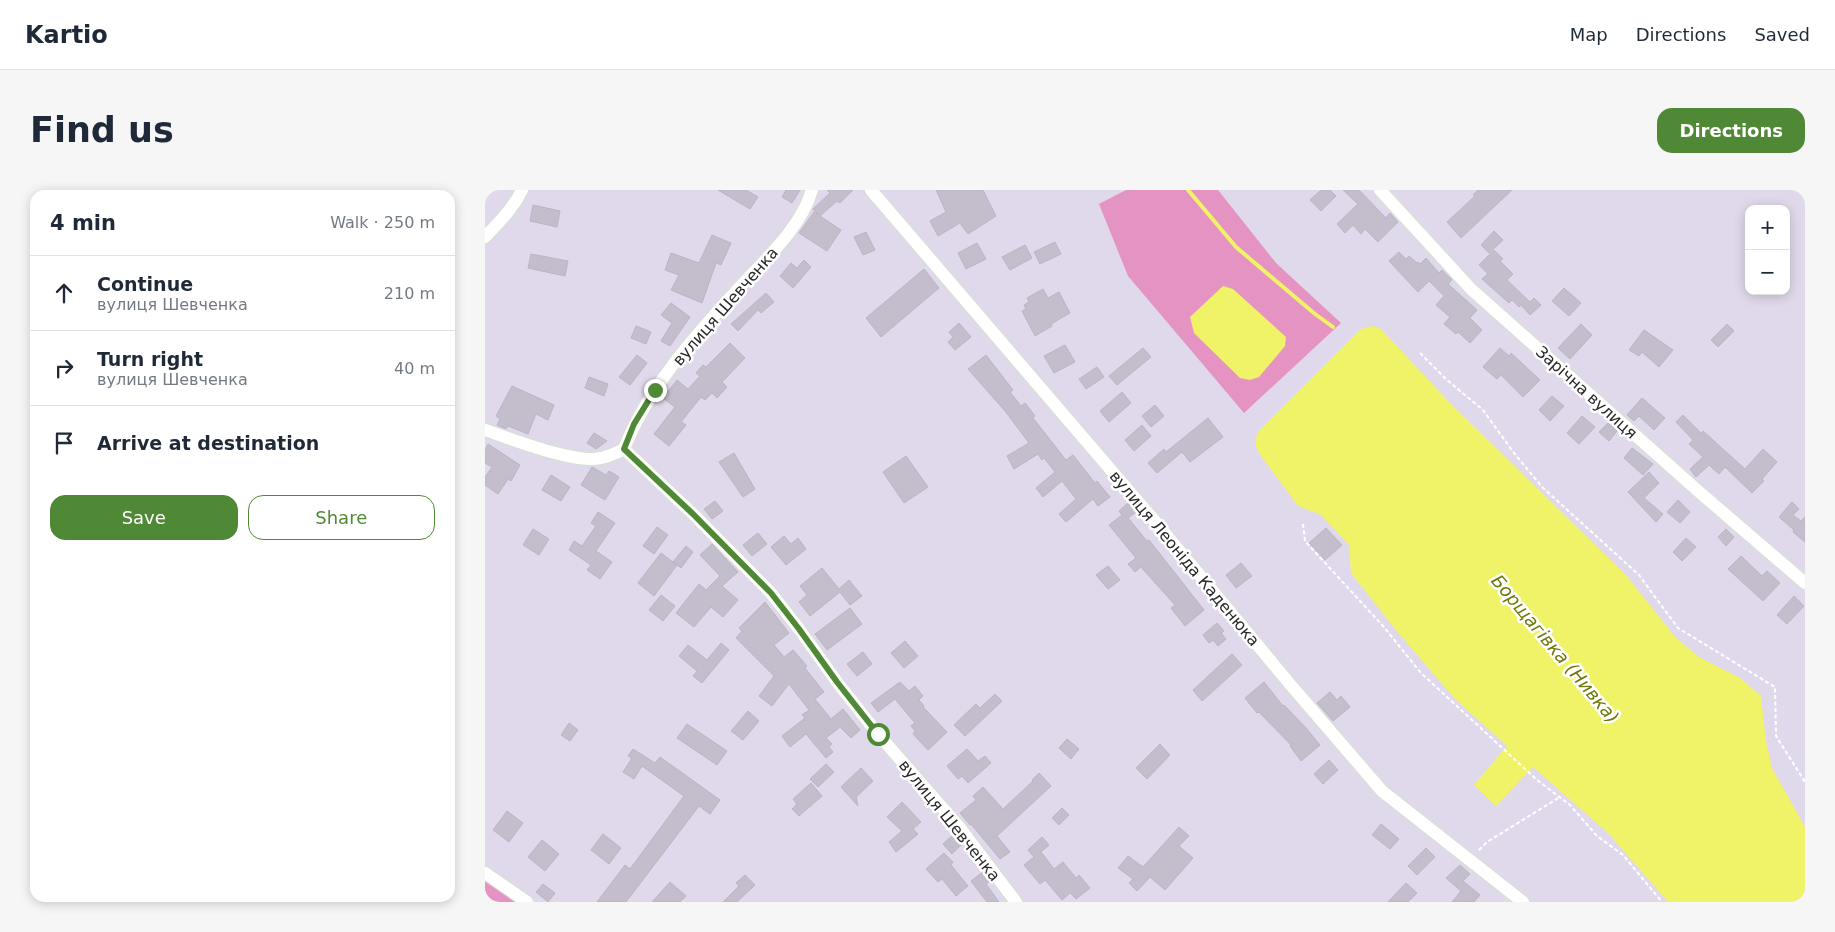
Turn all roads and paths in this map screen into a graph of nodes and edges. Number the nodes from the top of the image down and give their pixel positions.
1 (522, 190) edge
2 (812, 190) edge
3 (871, 190) edge
4 (1380, 190) edge
5 (485, 237) edge
6 (1420, 353) dead end
7 (485, 430) edge
8 (624, 449) junction
9 (1303, 524) dead end
10 (1805, 583) edge
11 (1805, 782) edge
12 (1560, 797) junction
13 (1469, 860) junction
14 (485, 873) edge
15 (527, 902) edge
16 (1016, 902) edge
17 (1523, 902) edge
18 (1662, 902) edge

1 - 5 street
2 - 8 street, вулиця Шевченка
3 - 13 street, вулиця Леоніда Каденюка
4 - 10 street, Зарічна вулиця
6 - 11 path
7 - 8 street
8 - 16 street, вулиця Шевченка
9 - 12 path
12 - 13 path
12 - 18 path
13 - 17 street, вулиця Леоніда Каденюка
14 - 15 street

